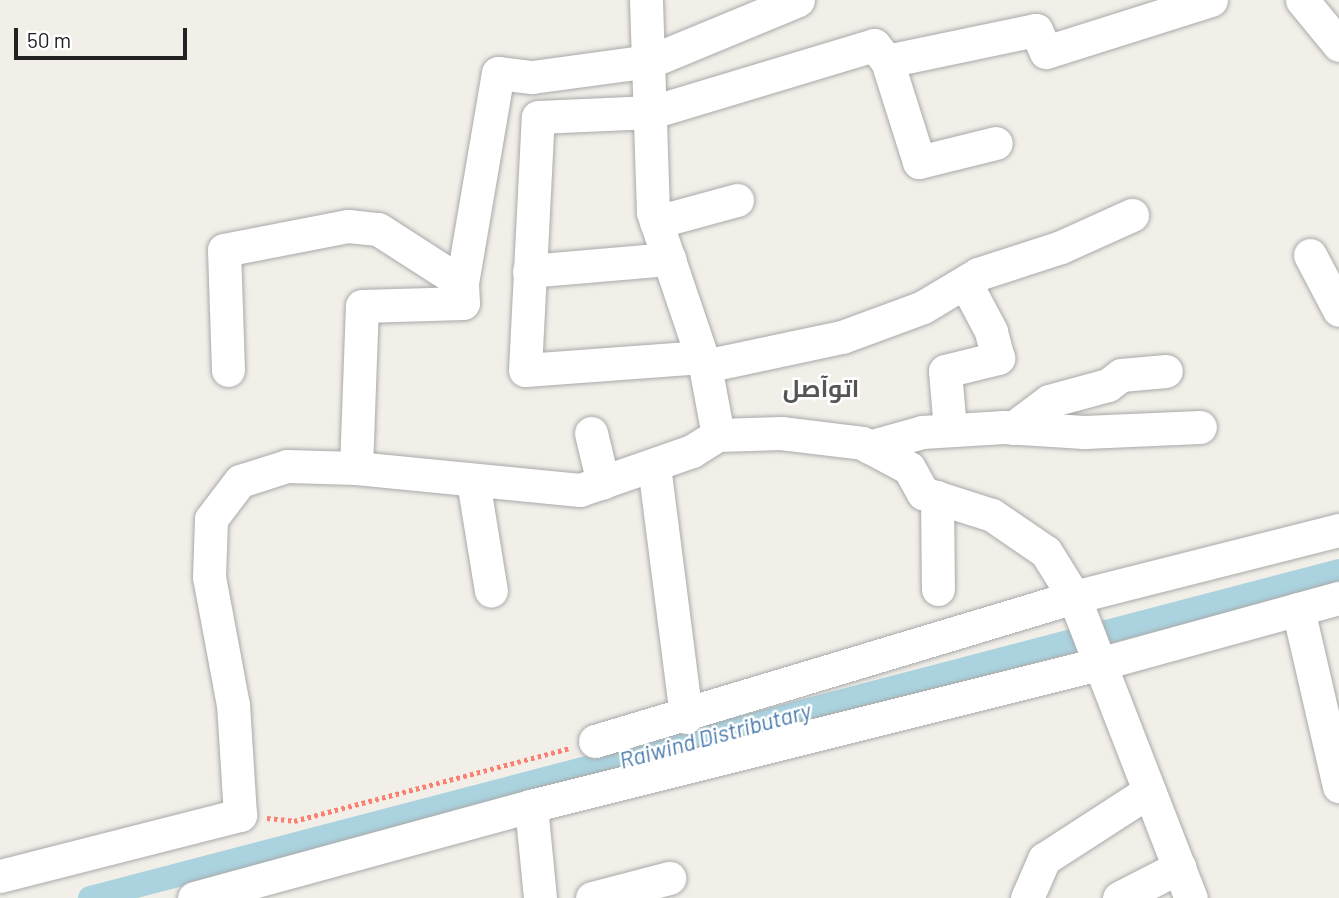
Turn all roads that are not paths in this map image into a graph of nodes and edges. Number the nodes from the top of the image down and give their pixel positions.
1 (646, 0) edge
2 (798, 0) edge
3 (1211, 0) edge
4 (1302, 0) edge
5 (1339, 45) edge
6 (650, 61) junction
7 (887, 61) junction
8 (652, 112) junction
9 (996, 143) dead end
10 (737, 200) dead end
11 (1132, 215) dead end
12 (656, 222) junction
13 (1310, 255) dead end
14 (668, 259) junction
15 (529, 271) junction
16 (965, 282) junction
17 (462, 283) junction
18 (1339, 310) edge
19 (704, 361) junction
20 (228, 370) dead end
21 (1166, 371) dead end
22 (1200, 427) dead end
23 (1013, 428) junction
24 (950, 430) junction
25 (591, 433) dead end
26 (718, 435) junction
27 (869, 447) junction
28 (654, 466) junction
29 (356, 468) junction
30 (473, 481) junction
31 (603, 483) junction
32 (937, 497) junction
33 (1339, 530) edge
34 (938, 589) dead end
35 (491, 591) dead end
36 (1339, 598) edge
37 (1298, 609) junction
38 (1088, 635) junction
39 (686, 717) junction
40 (595, 741) road end
41 (1339, 786) edge
42 (1149, 791) junction
43 (531, 806) junction
44 (1179, 867) junction
45 (0, 876) edge
46 (668, 878) dead end
47 (194, 898) edge
48 (540, 898) edge
49 (592, 898) edge
50 (1027, 898) edge
51 (1119, 898) edge
52 (1191, 898) edge

1 - 6 street
2 - 6 street
3 - 7 street
4 - 5 street
6 - 8 street
6 - 17 street
7 - 8 street
7 - 9 street
8 - 12 street
8 - 15 street
10 - 12 street
11 - 16 street
12 - 14 street
13 - 18 street
14 - 15 street
14 - 19 street
15 - 19 street
16 - 19 street
16 - 24 street
17 - 20 street
17 - 29 street
19 - 26 street
21 - 23 street
22 - 23 street
23 - 24 street
24 - 27 street
25 - 31 street
26 - 27 street
26 - 28 street
27 - 32 street
28 - 31 street
28 - 39 street
29 - 30 street
29 - 45 street
30 - 31 street
30 - 35 street
32 - 34 street
32 - 38 street
33 - 38 street
36 - 37 street
37 - 38 street
37 - 41 street
38 - 39 street
38 - 42 street
38 - 43 street
39 - 40 street
42 - 44 street
42 - 50 street
43 - 47 street
43 - 48 street
44 - 51 street
44 - 52 street
46 - 49 street

